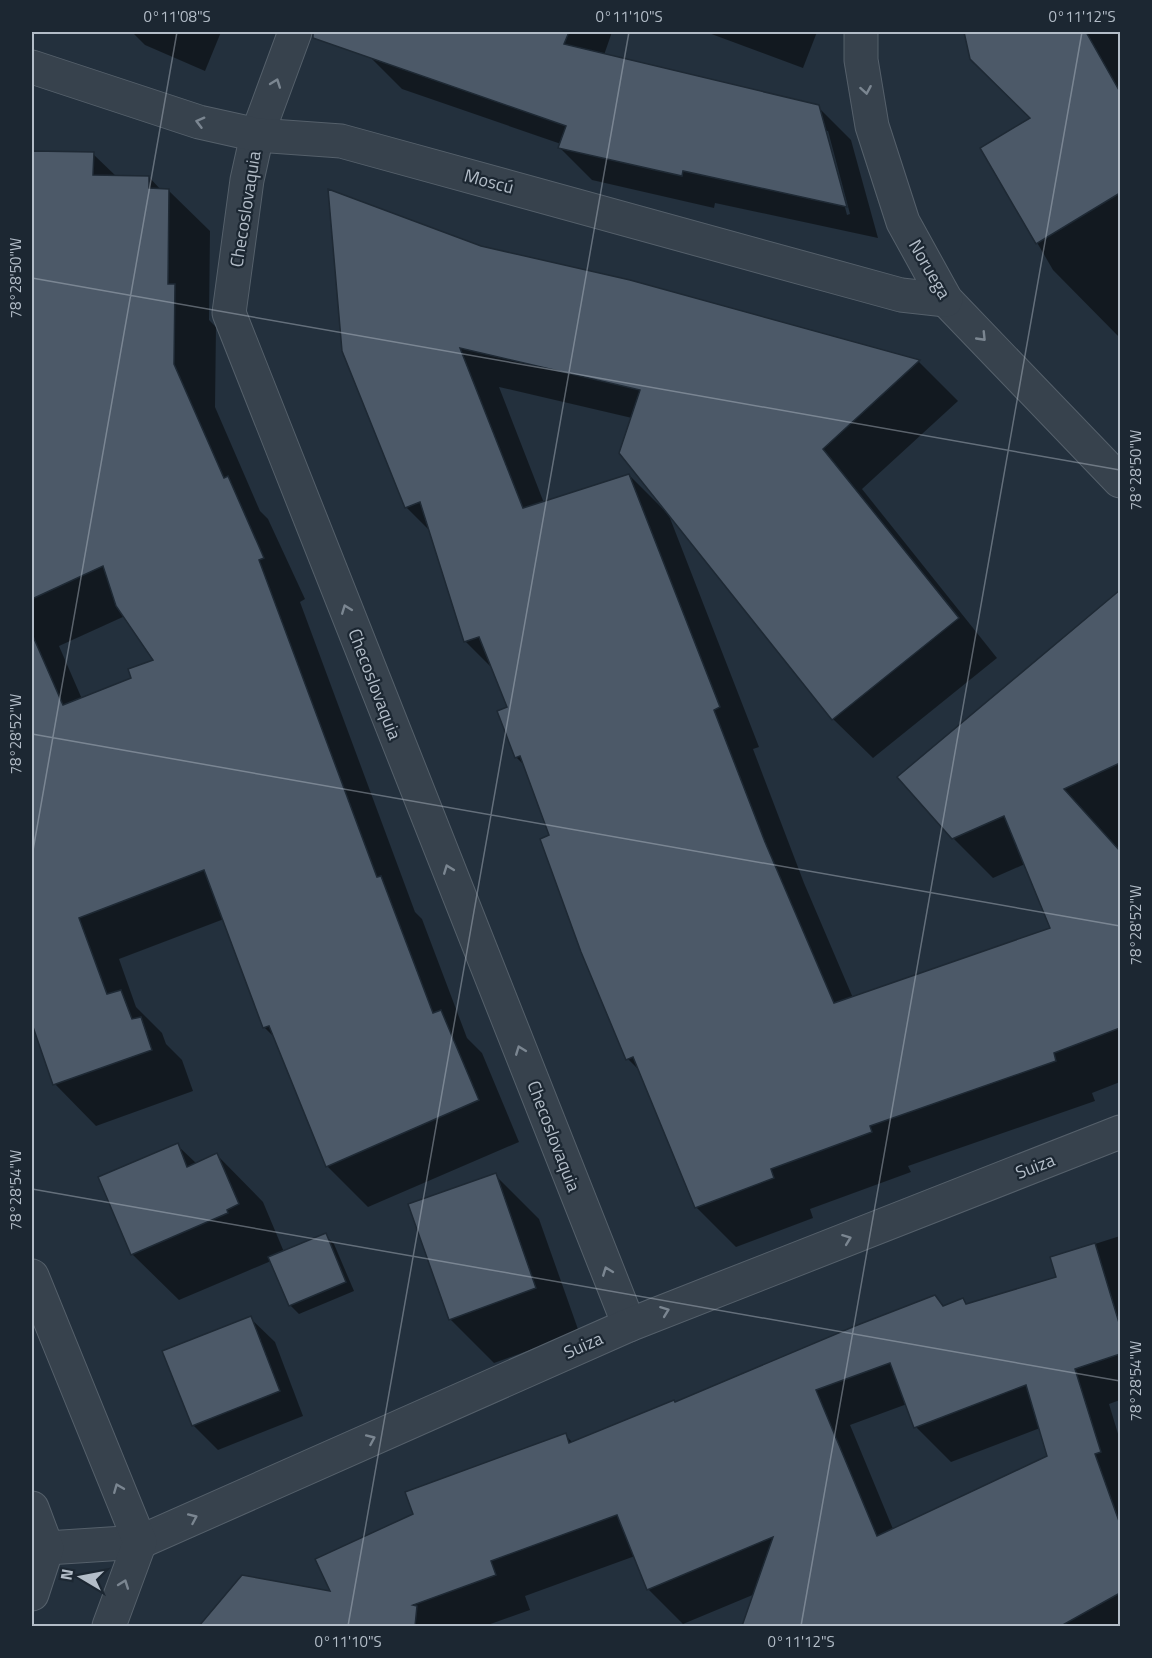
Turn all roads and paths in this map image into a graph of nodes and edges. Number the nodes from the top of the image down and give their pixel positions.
1 (295, 32) edge
2 (861, 32) edge
3 (32, 67) edge
4 (257, 135) junction
5 (946, 300) junction
6 (1120, 481) edge
7 (1120, 1132) edge
8 (32, 1276) edge
9 (628, 1325) junction
10 (32, 1508) edge
11 (140, 1542) junction
12 (47, 1548) junction
13 (32, 1594) edge
14 (109, 1626) edge

4 -> 1 street, Checoslovaquia
2 -> 5 street, Noruega
4 -> 3 street, Moscú
4 - 5 street, Moscú
9 -> 4 street, Checoslovaquia
5 -> 6 street, Noruega
9 -> 7 street, Suiza
11 -> 8 street
11 -> 9 street, Suiza
10 - 12 street
11 - 12 street, Suiza
14 -> 11 street
12 - 13 street

